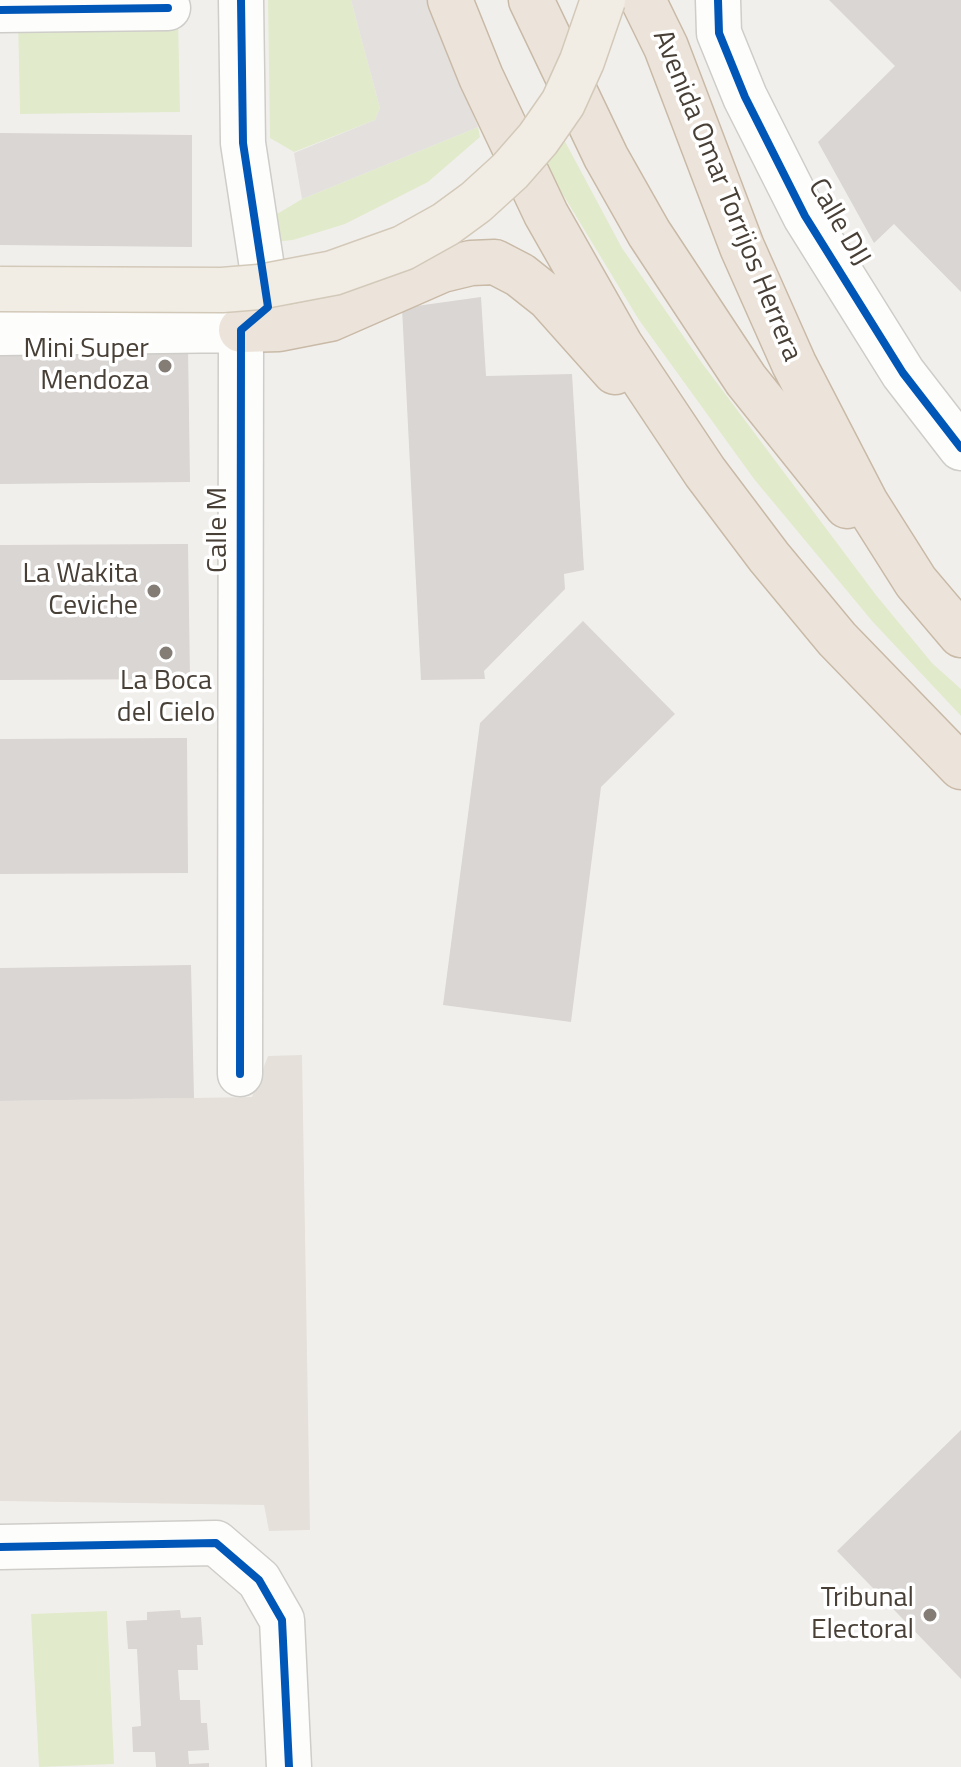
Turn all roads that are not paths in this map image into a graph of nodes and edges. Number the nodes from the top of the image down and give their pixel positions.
1 (241, 0) edge
2 (450, 0) edge
3 (531, 0) edge
4 (603, 0) edge
5 (643, 0) edge
6 (718, 0) edge
7 (168, 8) dead end
8 (0, 10) edge
9 (0, 289) edge
10 (241, 330) junction
11 (0, 333) edge
12 (961, 448) edge
13 (705, 472) junction
14 (916, 582) junction
15 (961, 635) edge
16 (961, 767) edge
17 (240, 1074) dead end
18 (0, 1547) edge
19 (289, 1767) edge

1 - 10 street
2 - 13 highway
3 - 14 highway
4 - 9 main road, bridge
5 - 14 highway, Avenida Omar Torrijos Herrera
6 - 12 street, Calle DIJ
7 - 8 street
10 - 11 street
10 - 13 highway
10 - 17 street, Calle M
13 - 16 highway
14 - 15 highway, Avenida Omar Torrijos Herrera
18 - 19 street

